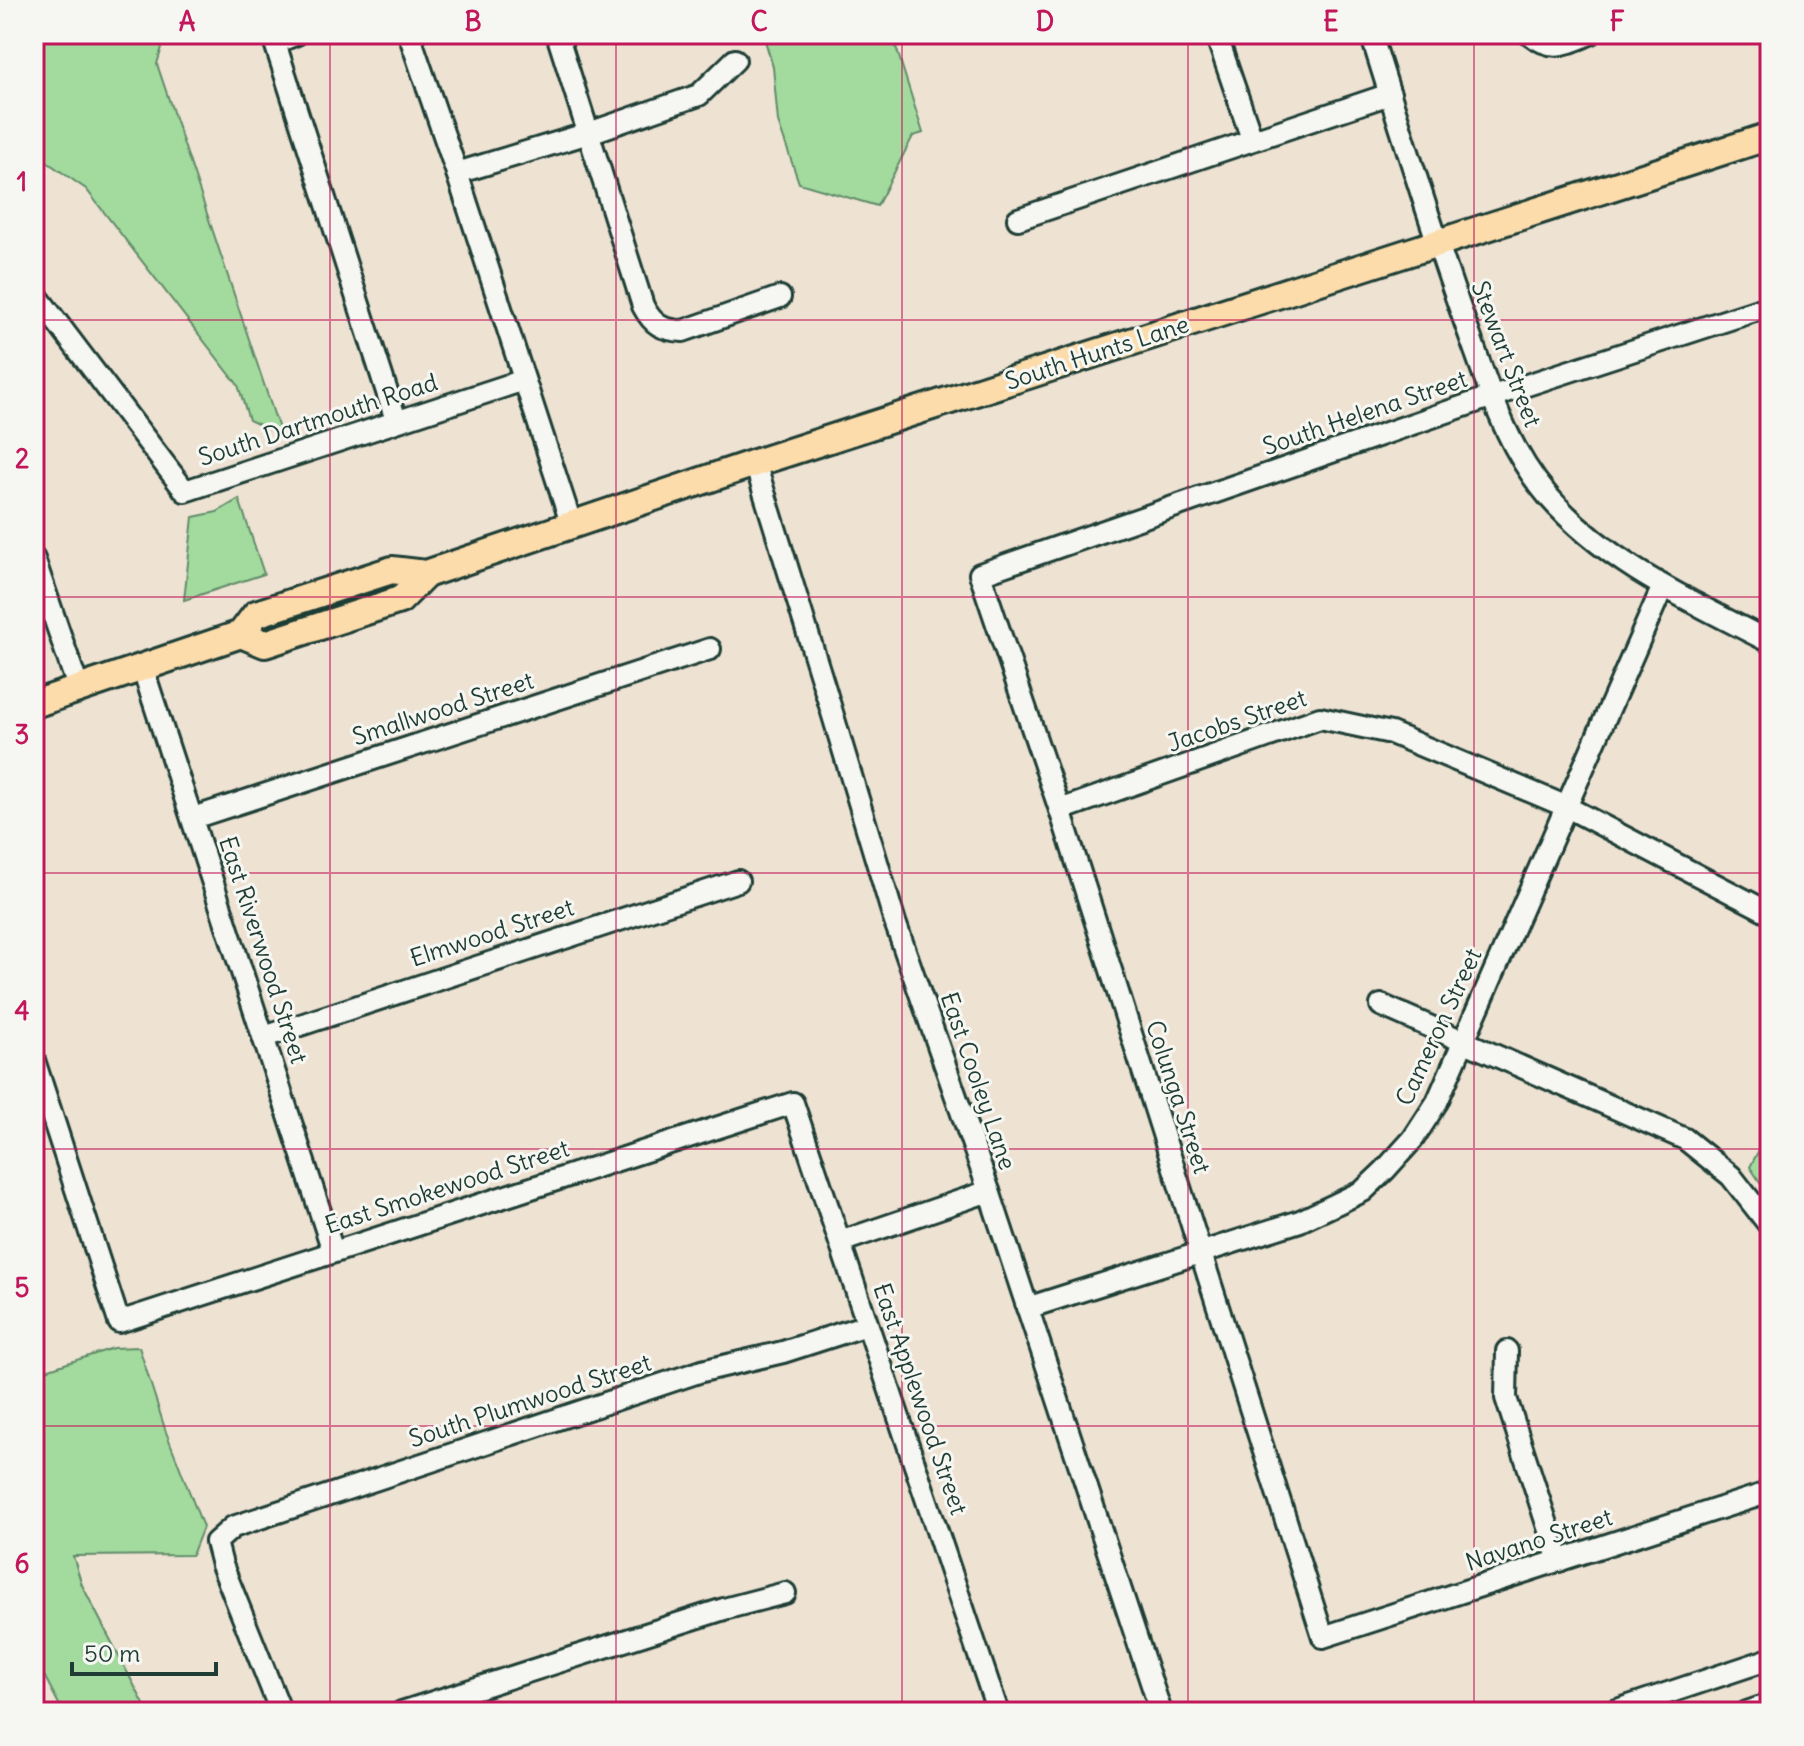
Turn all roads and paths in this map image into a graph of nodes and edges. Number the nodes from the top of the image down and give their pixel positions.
1 (297, 34) edge
2 (409, 34) edge
3 (557, 34) edge
4 (1216, 34) edge
5 (1371, 34) edge
6 (1530, 34) edge
7 (1590, 34) edge
8 (735, 60) dead end
9 (1390, 94) junction
10 (589, 133) junction
11 (1770, 136) edge
12 (1252, 139) junction
13 (457, 173) junction
14 (1018, 219) dead end
15 (1436, 243) junction
16 (34, 292) edge
17 (780, 297) dead end
18 (1770, 306) edge
19 (524, 380) junction
20 (1490, 397) junction
21 (396, 420) junction
22 (755, 463) junction
23 (572, 526) junction
24 (34, 559) edge
25 (980, 574) joint
26 (1663, 586) junction
27 (1770, 642) edge
28 (710, 649) dead end
29 (142, 666) junction
30 (79, 690) junction
31 (34, 704) edge
32 (1565, 806) junction
33 (1060, 810) junction
34 (193, 818) junction
35 (738, 881) dead end
36 (1768, 912) dead end
37 (1381, 1005) dead end
38 (264, 1037) junction
39 (1464, 1042) junction
40 (34, 1060) edge
41 (793, 1103) joint
42 (989, 1191) junction
43 (1770, 1226) edge
44 (840, 1242) junction
45 (333, 1251) junction
46 (1200, 1254) junction
47 (1027, 1308) junction
48 (867, 1325) junction
49 (1507, 1351) dead end
50 (1770, 1492) edge
51 (1559, 1561) junction
52 (785, 1593) dead end
53 (1323, 1637) joint
54 (1770, 1659) edge
55 (1770, 1704) edge
56 (281, 1712) edge
57 (402, 1712) edge
58 (998, 1712) edge
59 (1161, 1712) edge
60 (1611, 1712) edge
61 (1747, 1712) edge

1 - 21 street
2 - 13 street
3 - 10 street
4 - 12 street
5 - 9 street, Stewart Street
6 - 7 street
8 - 10 street
9 - 12 street
9 - 15 street, Stewart Street
10 - 13 street
10 - 17 street
11 - 15 main road, South Hunts Lane
12 - 14 street
13 - 19 street
15 - 20 street, Stewart Street
15 - 22 main road, South Hunts Lane
16 - 21 street, South Dartmouth Road
18 - 20 street, South Helena Street
19 - 21 street, South Dartmouth Road
19 - 23 street
20 - 25 street, South Helena Street
20 - 26 street, Stewart Street
22 - 23 main road, South Hunts Lane
22 - 42 street, East Cooley Lane
23 - 29 main road, South Hunts Lane
24 - 30 street
25 - 33 street, Colunga Street
26 - 27 street, Stewart Street
26 - 32 street, Cameron Street
28 - 34 street, Smallwood Street
29 - 30 main road, South Hunts Lane
29 - 34 street, East Riverwood Street
30 - 31 main road, South Hunts Lane
32 - 33 street, Jacobs Street
32 - 36 street, Jacobs Street
32 - 39 street, Cameron Street
33 - 46 street, Colunga Street
34 - 38 street, East Riverwood Street
35 - 38 street, Elmwood Street
37 - 39 street
38 - 45 street, East Riverwood Street
39 - 43 street
39 - 46 street, Cameron Street
40 - 45 street, East Smokewood Street
41 - 44 street, East Applewood Street
41 - 45 street, East Smokewood Street
42 - 44 street
42 - 47 street, East Cooley Lane
44 - 48 street, East Applewood Street
46 - 47 street, Cameron Street
46 - 53 street, Colunga Street
47 - 59 street, East Cooley Lane
48 - 56 street, South Plumwood Street
48 - 58 street, East Applewood Street
49 - 51 street
50 - 51 street, Navano Street
51 - 53 street, Navano Street
52 - 57 street
54 - 60 street
55 - 61 street

